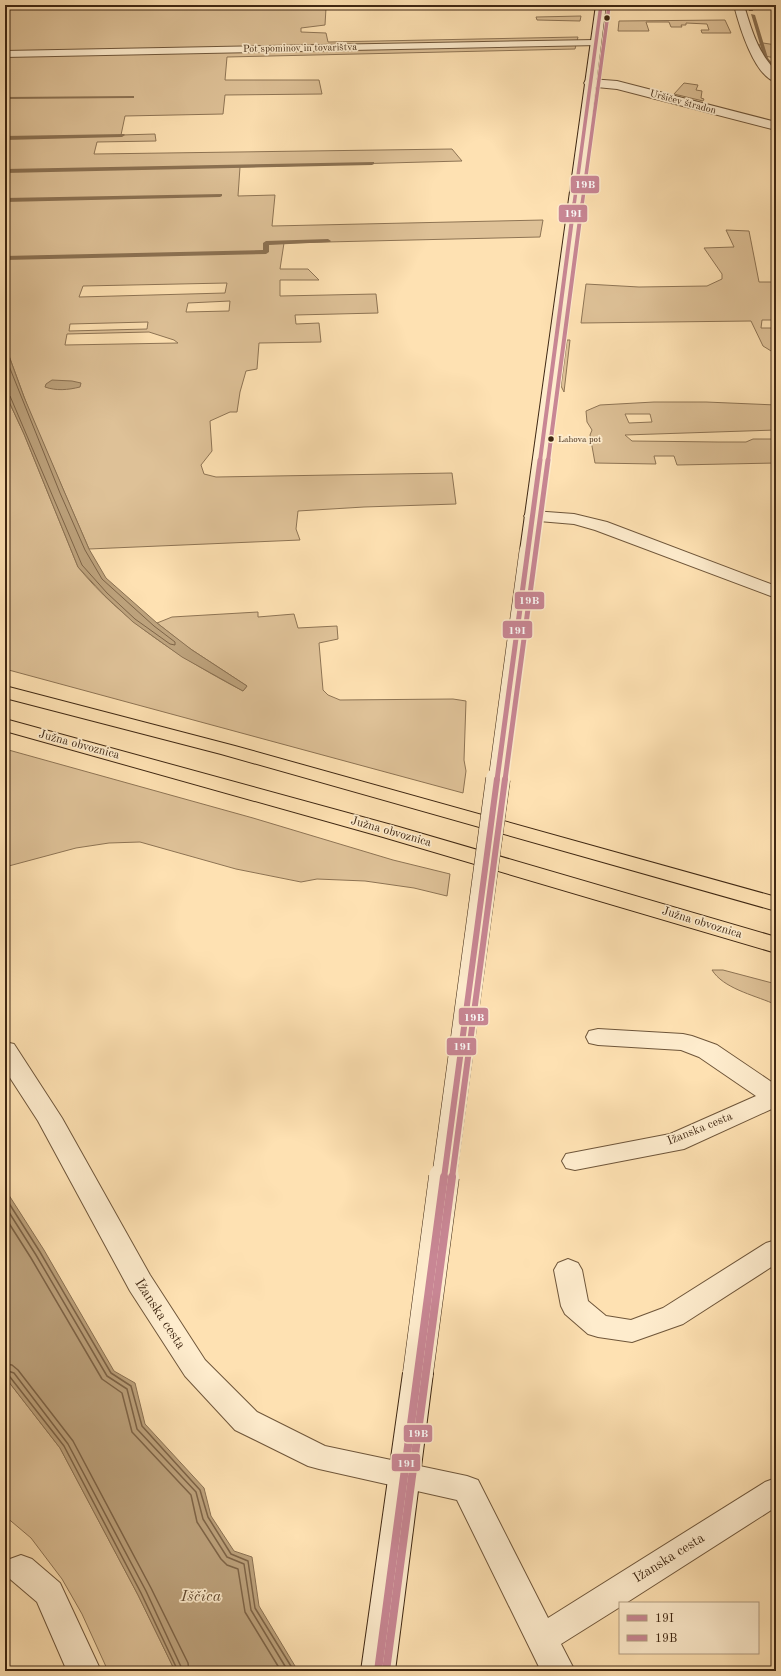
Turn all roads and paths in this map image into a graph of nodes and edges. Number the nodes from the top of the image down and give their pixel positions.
1 (600, 5) edge
2 (739, 5) edge
3 (595, 43) junction
4 (5, 54) edge
5 (776, 78) edge
6 (590, 83) junction
7 (776, 126) edge
8 (533, 516) junction
9 (776, 592) edge
10 (5, 692) edge
11 (5, 725) edge
12 (776, 904) edge
13 (776, 945) edge
14 (598, 1037) dead end
15 (5, 1050) edge
16 (776, 1097) edge
17 (575, 1161) dead end
18 (776, 1250) edge
19 (568, 1270) dead end
20 (404, 1474) junction
21 (776, 1491) edge
22 (21, 1569) dead end
23 (543, 1638) junction
24 (84, 1671) edge
25 (378, 1671) edge
26 (558, 1671) edge

1 - 3 street
2 - 5 street
3 - 4 street, Pot spominov in tovarištva
3 - 6 street
6 - 7 street, Uršičev štradon
6 - 8 street
8 - 9 street
8 - 20 street, bridge
10 - 12 highway
11 - 13 highway, Južna obvoznica
14 - 16 street, Ižanska cesta
15 - 20 street, Ižanska cesta
16 - 17 street, Ižanska cesta
18 - 19 street
20 - 23 street, Ižanska cesta
20 - 25 street
21 - 23 street, Ižanska cesta
22 - 24 street
23 - 26 street, Ižanska cesta

